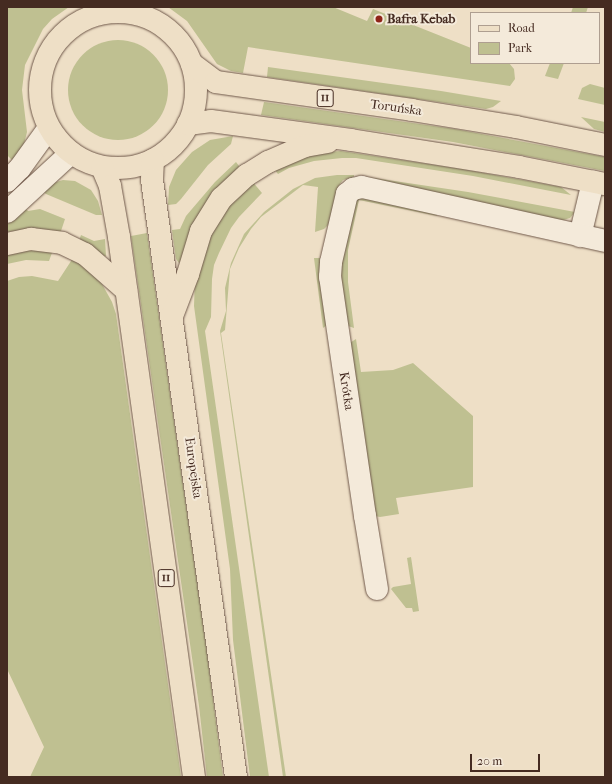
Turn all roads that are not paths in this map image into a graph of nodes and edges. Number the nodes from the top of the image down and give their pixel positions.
1 (192, 64) junction
2 (188, 124) junction
3 (49, 128) junction
4 (351, 140) junction
5 (605, 145) edge
6 (71, 152) junction
7 (153, 160) junction
8 (102, 166) junction
9 (7, 181) edge
10 (599, 183) edge
11 (7, 212) edge
12 (580, 236) junction
13 (605, 241) edge
14 (7, 244) edge
15 (126, 290) junction
16 (171, 319) junction
17 (377, 589) dead end
18 (194, 777) edge
19 (236, 777) edge

1 - 2 main road, 11
1 - 3 main road, 11
1 - 5 main road, Toruńska / 11
2 - 4 main road
2 - 7 main road, 11
3 - 6 main road, 11
3 - 9 street
4 - 10 main road
4 - 16 main road
6 - 8 main road, 11
6 - 11 street
7 - 8 main road, 11
7 - 16 main road, Europejska
8 - 15 main road, 11
10 - 12 street
12 - 13 street
12 - 17 street, Krótka
14 - 15 main road
15 - 18 main road, 11
16 - 19 main road, Europejska

